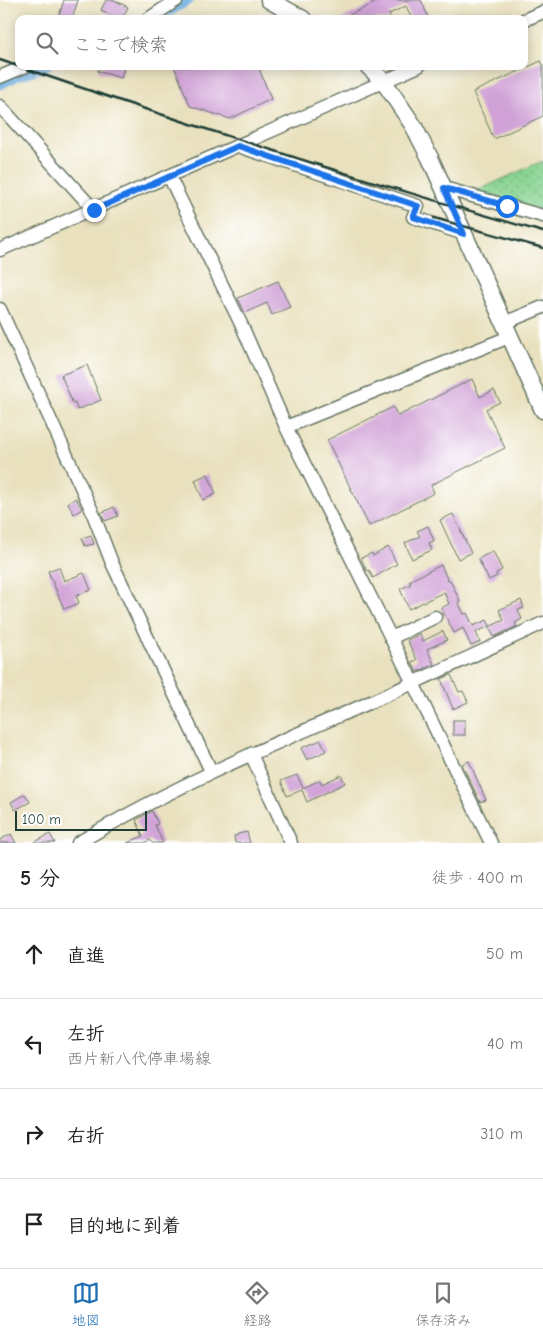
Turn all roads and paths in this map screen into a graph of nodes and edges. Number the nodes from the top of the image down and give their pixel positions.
1 (177, 0) edge
2 (270, 0) edge
3 (543, 12) edge
4 (154, 15) edge
5 (296, 15) edge
6 (528, 18) edge
7 (17, 70) edge
8 (372, 70) edge
9 (410, 70) edge
10 (0, 78) edge
11 (384, 82) junction
12 (0, 106) edge
13 (238, 146) junction
14 (169, 176) junction
15 (444, 188) junction
16 (94, 210) junction
17 (543, 216) edge
18 (464, 234) junction
19 (0, 250) edge
20 (543, 307) edge
21 (0, 309) edge
22 (506, 330) junction
23 (543, 410) edge
24 (286, 427) junction
25 (435, 617) dead end
26 (543, 624) edge
27 (391, 638) junction
28 (413, 683) junction
29 (251, 754) junction
30 (211, 771) junction
31 (78, 843) edge
32 (291, 843) edge
33 (491, 843) edge

1 - 4 street
2 - 5 main road
3 - 6 street
7 - 10 street
8 - 11 main road
9 - 11 street
11 - 13 street
11 - 15 main road
12 - 16 street
13 - 14 street
13 - 18 street
14 - 16 street
14 - 24 street
15 - 17 street
15 - 18 main road
16 - 19 street
18 - 22 main road
20 - 22 street
21 - 30 street
22 - 23 main road
22 - 24 street
24 - 27 street
25 - 27 street
26 - 28 street
27 - 28 street
28 - 29 street
28 - 33 street
29 - 30 street
29 - 32 street
30 - 31 street

